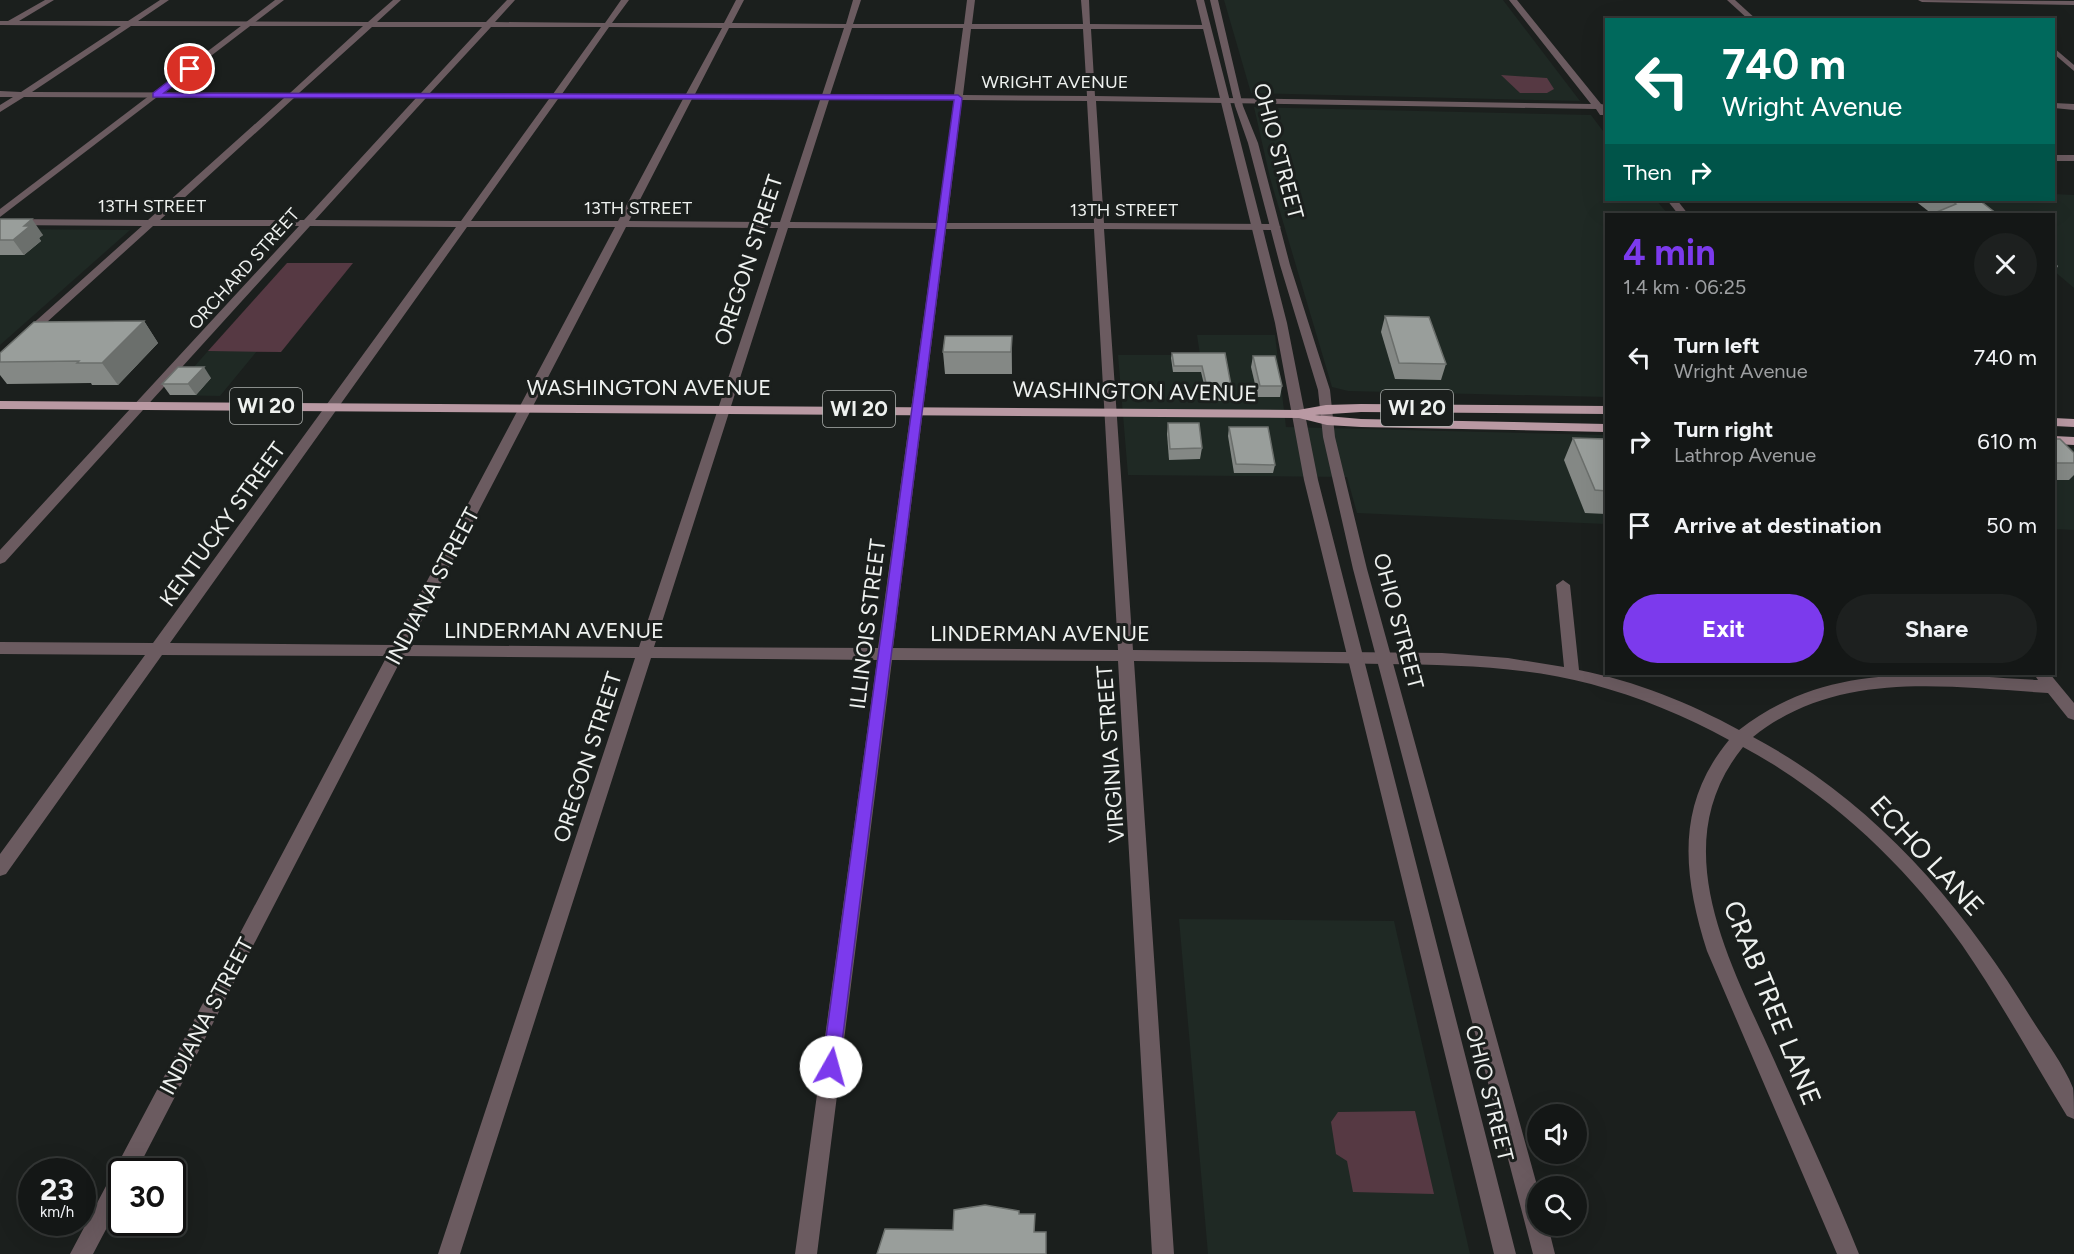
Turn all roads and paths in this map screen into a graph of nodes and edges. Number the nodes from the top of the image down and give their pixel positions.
1 (50, 0) edge
2 (165, 0) edge
3 (280, 0) edge
4 (397, 0) edge
5 (511, 0) edge
6 (625, 0) edge
7 (740, 0) edge
8 (856, 0) edge
9 (971, 0) edge
10 (1085, 0) edge
11 (1200, 0) edge
12 (1214, 0) edge
13 (1513, 0) edge
14 (1731, 0) edge
15 (1922, 0) edge
16 (2074, 3) edge
17 (1752, 18) edge
18 (0, 23) edge
19 (11, 23) junction
20 (129, 24) junction
21 (248, 24) junction
22 (369, 25) junction
23 (488, 25) junction
24 (607, 26) junction
25 (726, 26) junction
26 (848, 26) junction
27 (967, 27) junction
28 (1087, 27) junction
29 (1206, 27) junction
30 (0, 30) edge
31 (2055, 51) edge
32 (1214, 57) junction
33 (1230, 60) junction
34 (2074, 69) edge
35 (0, 94) edge
36 (21, 94) junction
37 (156, 95) junction
38 (291, 96) junction
39 (423, 96) junction
40 (556, 97) junction
41 (689, 97) junction
42 (825, 97) junction
43 (958, 98) junction
44 (1091, 98) junction
45 (1224, 99) junction
46 (1239, 99) junction
47 (2055, 106) edge
48 (1602, 107) edge
49 (2074, 107) edge
50 (0, 109) edge
51 (2055, 158) edge
52 (2074, 158) edge
53 (1672, 201) edge
54 (1682, 213) edge
55 (0, 214) edge
56 (0, 222) edge
57 (150, 223) junction
58 (307, 223) junction
59 (464, 224) junction
60 (622, 224) junction
61 (784, 225) junction
62 (942, 226) junction
63 (1100, 226) junction
64 (1258, 227) junction
65 (1276, 227) junction
66 (0, 358) edge
67 (0, 405) edge
68 (141, 405) junction
69 (333, 406) junction
70 (525, 408) junction
71 (723, 409) junction
72 (918, 410) junction
73 (1112, 413) junction
74 (1605, 413) edge
75 (1298, 414) junction
76 (1326, 415) junction
77 (2055, 422) edge
78 (2074, 423) edge
79 (1491, 427) junction
80 (1569, 428) junction
81 (1605, 428) edge
82 (2063, 440) edge
83 (2074, 454) edge
84 (0, 559) edge
85 (1563, 585) dead end
86 (0, 648) edge
87 (157, 650) junction
88 (397, 651) junction
89 (645, 653) junction
90 (885, 654) junction
91 (1126, 656) junction
92 (1356, 657) junction
93 (1383, 658) junction
94 (1572, 674) junction
95 (2043, 675) edge
96 (1851, 679) edge
97 (2053, 687) junction
98 (2074, 714) edge
99 (1740, 738) junction
100 (0, 868) edge
101 (2074, 1109) edge
102 (131, 1158) edge
103 (108, 1203) edge
104 (81, 1254) edge
105 (449, 1254) edge
106 (806, 1254) edge
107 (1163, 1254) edge
108 (1505, 1254) edge
109 (1544, 1254) edge
110 (1848, 1254) edge

1 - 19 street
2 - 20 street
3 - 21 street
4 - 22 street
5 - 23 street, ORCHARD STREET
6 - 24 street, KENTUCKY STREET
7 - 25 street, INDIANA STREET
8 - 26 street, OREGON STREET
9 - 27 street, ILLINOIS STREET
10 - 28 street, VIRGINIA STREET
11 - 29 street, OHIO STREET
12 - 33 street, OHIO STREET
13 - 48 street
14 - 17 street
15 - 16 street
18 - 19 street
19 - 20 street
19 - 30 street
20 - 21 street
20 - 36 street
21 - 22 street
21 - 37 street
22 - 23 street
22 - 38 street
23 - 24 street
23 - 39 street, ORCHARD STREET
24 - 25 street
24 - 40 street, KENTUCKY STREET
25 - 26 street
25 - 41 street, INDIANA STREET
26 - 27 street
26 - 42 street, OREGON STREET
27 - 28 street
27 - 43 street, ILLINOIS STREET
28 - 29 street
28 - 44 street, VIRGINIA STREET
29 - 32 street, OHIO STREET
31 - 34 street
32 - 33 street
32 - 45 street, OHIO STREET
33 - 46 street, OHIO STREET
35 - 36 street, WRIGHT AVENUE
36 - 37 street, WRIGHT AVENUE
36 - 50 street
37 - 38 street, WRIGHT AVENUE
37 - 55 street
38 - 39 street, WRIGHT AVENUE
38 - 57 street
39 - 40 street, WRIGHT AVENUE
39 - 58 street, ORCHARD STREET
40 - 41 street, WRIGHT AVENUE
40 - 59 street, KENTUCKY STREET
41 - 42 street, WRIGHT AVENUE
41 - 60 street, INDIANA STREET
42 - 43 street, WRIGHT AVENUE
42 - 61 street, OREGON STREET
43 - 44 street, WRIGHT AVENUE
43 - 62 street, ILLINOIS STREET
44 - 45 street, WRIGHT AVENUE
44 - 63 street, VIRGINIA STREET
45 - 46 street, WRIGHT AVENUE
45 - 64 street, OHIO STREET
46 - 48 street, WRIGHT AVENUE
46 - 65 street, OHIO STREET
47 - 49 street
51 - 52 street
53 - 54 street
56 - 57 street, 13TH STREET
57 - 58 street, 13TH STREET
57 - 66 street
58 - 59 street, 13TH STREET
58 - 68 street, ORCHARD STREET
59 - 60 street, 13TH STREET
59 - 69 street, KENTUCKY STREET
60 - 61 street, 13TH STREET
60 - 70 street, INDIANA STREET
61 - 62 street, 13TH STREET
61 - 71 street, OREGON STREET
62 - 63 street, 13TH STREET
62 - 72 street, ILLINOIS STREET
63 - 64 street, 13TH STREET
63 - 73 street, VIRGINIA STREET
64 - 65 street, 13TH STREET
64 - 75 street, OHIO STREET
65 - 76 street, OHIO STREET
67 - 68 main road, WASHINGTON AVENUE / WI 20
68 - 69 main road, WASHINGTON AVENUE / WI 20
68 - 84 street, ORCHARD STREET
69 - 70 main road, WASHINGTON AVENUE / WI 20
69 - 87 street, KENTUCKY STREET
70 - 71 main road, WASHINGTON AVENUE / WI 20
70 - 88 street, INDIANA STREET
71 - 72 main road, WASHINGTON AVENUE / WI 20
71 - 89 street, OREGON STREET
72 - 73 main road, WASHINGTON AVENUE / WI 20
72 - 90 street, ILLINOIS STREET
73 - 75 main road, WASHINGTON AVENUE / WI 20
73 - 91 street, VIRGINIA STREET
74 - 76 main road, WASHINGTON AVENUE / WI 20
74 - 79 main road
74 - 80 main road
75 - 76 main road, WASHINGTON AVENUE / WI 20
75 - 92 street, OHIO STREET
76 - 79 main road, WASHINGTON AVENUE / WI 20
76 - 93 street, OHIO STREET
77 - 78 main road
79 - 80 main road, WASHINGTON AVENUE / WI 20
80 - 81 main road, WASHINGTON AVENUE / WI 20
82 - 83 street
85 - 94 street
86 - 87 street, LINDERMAN AVENUE
87 - 88 street, LINDERMAN AVENUE
87 - 100 street, KENTUCKY STREET
88 - 89 street, LINDERMAN AVENUE
88 - 102 street, INDIANA STREET
89 - 90 street, LINDERMAN AVENUE
89 - 105 street, OREGON STREET
90 - 91 street, LINDERMAN AVENUE
90 - 106 street, ILLINOIS STREET
91 - 92 street, LINDERMAN AVENUE
91 - 107 street, VIRGINIA STREET
92 - 93 street, LINDERMAN AVENUE
92 - 108 street, OHIO STREET
93 - 94 street, LINDERMAN AVENUE
93 - 109 street, OHIO STREET
94 - 99 street, LINDERMAN AVENUE
95 - 97 street
96 - 97 street
96 - 99 street
97 - 98 street
99 - 101 street, ECHO LANE
99 - 110 street, CRAB TREE LANE
103 - 104 street

